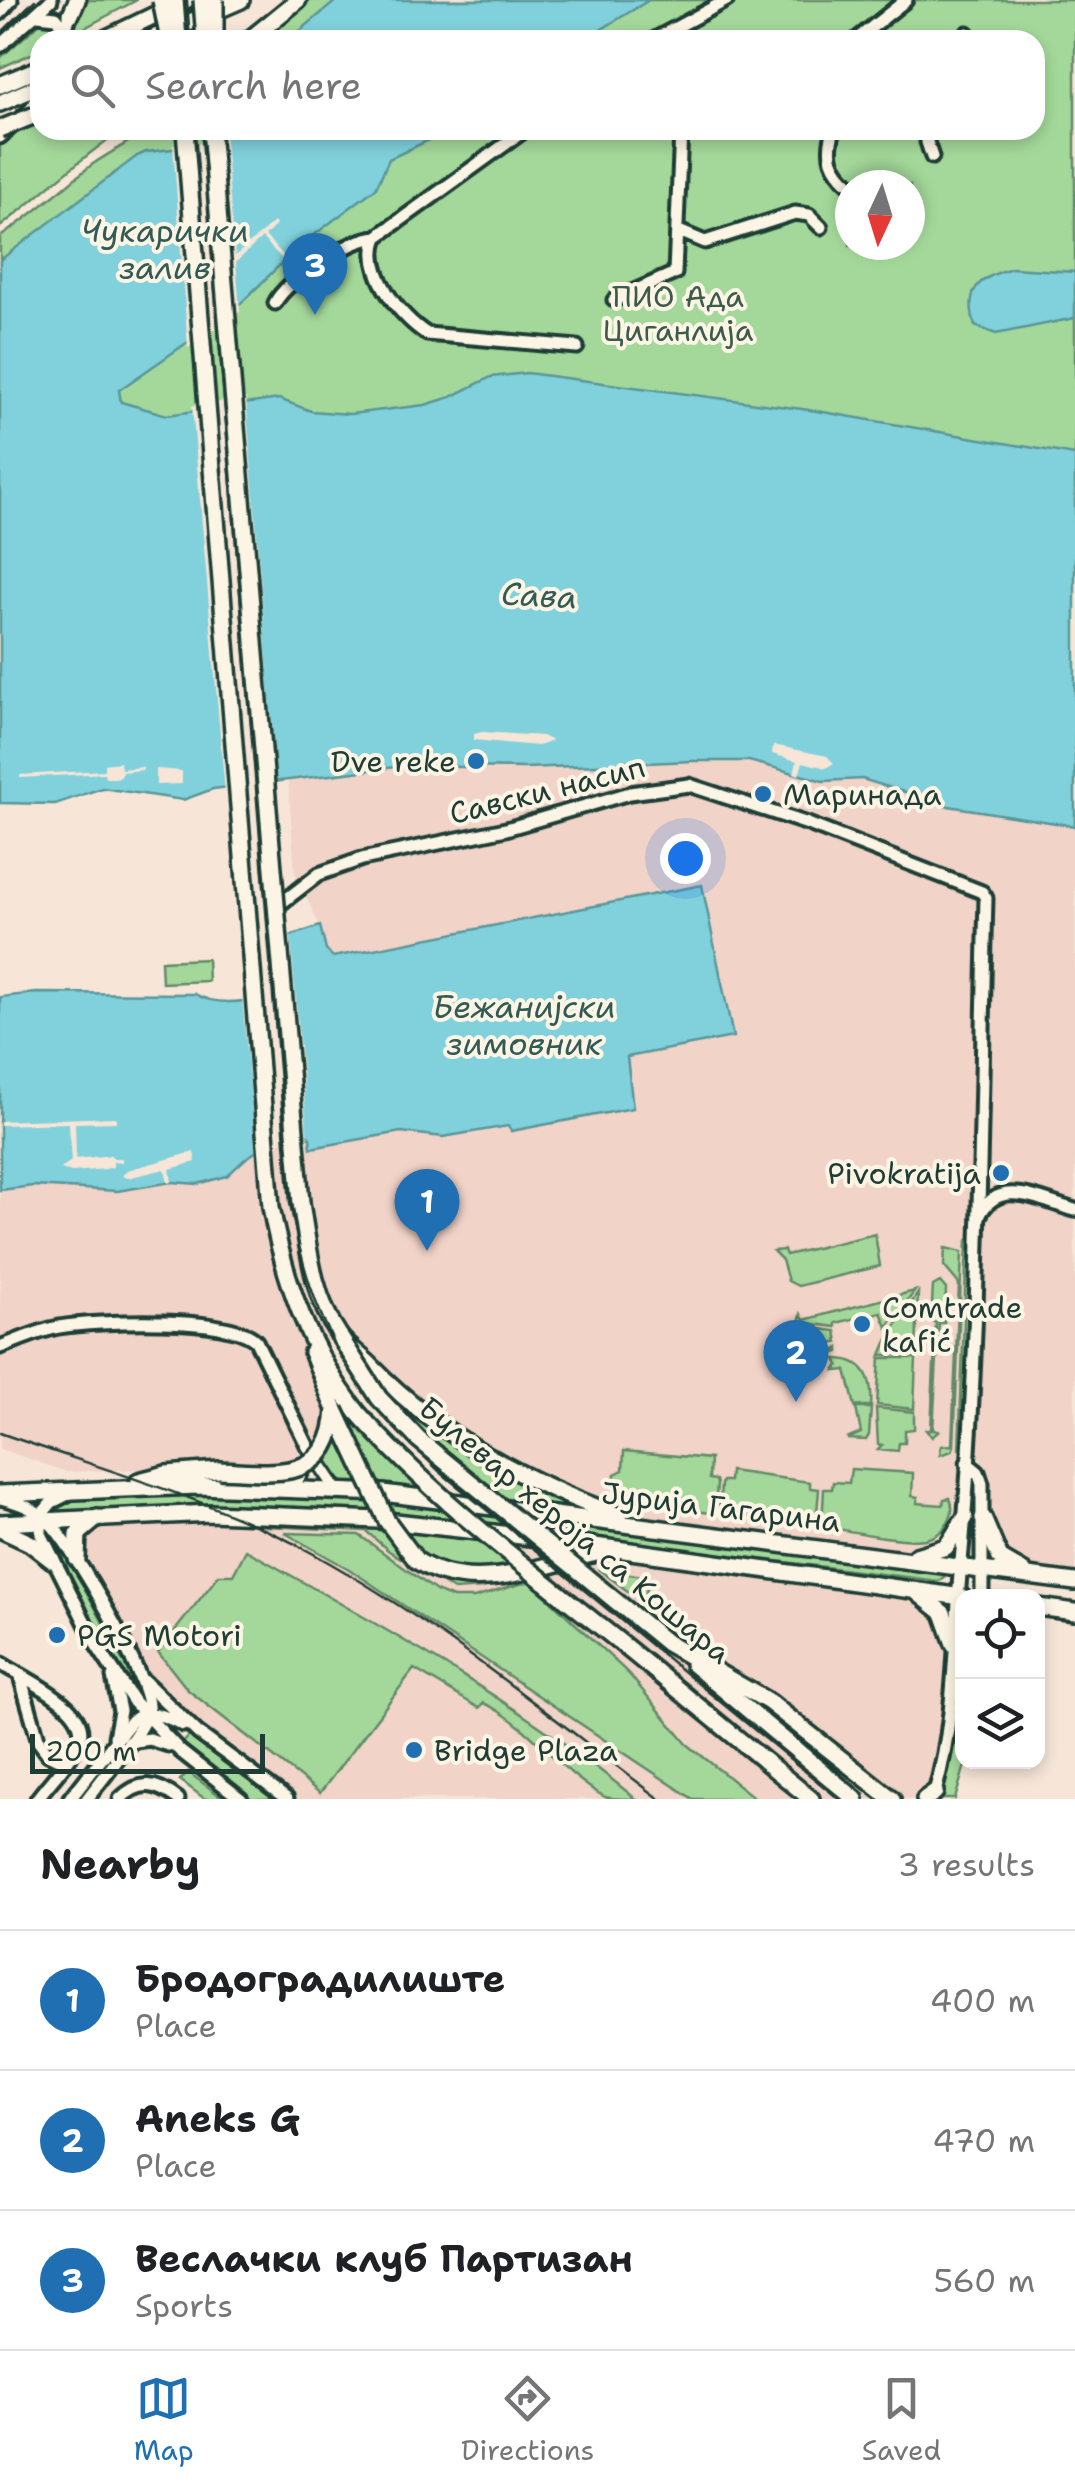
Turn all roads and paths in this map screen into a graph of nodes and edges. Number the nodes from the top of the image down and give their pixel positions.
1 (11, 0) edge
2 (161, 0) edge
3 (175, 0) edge
4 (186, 0) edge
5 (202, 0) edge
6 (215, 0) edge
7 (240, 0) edge
8 (298, 0) edge
9 (727, 0) edge
10 (906, 0) edge
11 (73, 5) edge
12 (44, 9) edge
13 (0, 12) edge
14 (61, 30) edge
15 (66, 30) edge
16 (124, 30) edge
17 (167, 30) edge
18 (172, 30) edge
19 (177, 30) edge
20 (204, 30) edge
21 (215, 30) edge
22 (261, 30) edge
23 (681, 30) edge
24 (868, 30) edge
25 (0, 46) edge
26 (30, 72) edge
27 (0, 85) edge
28 (30, 90) edge
29 (0, 103) edge
30 (30, 110) edge
31 (30, 119) edge
32 (0, 133) edge
33 (186, 140) edge
34 (212, 140) edge
35 (512, 140) edge
36 (682, 140) edge
37 (833, 140) edge
38 (927, 140) edge
39 (932, 157) dead end
40 (835, 170) edge
41 (822, 228) dead end
42 (679, 231) junction
43 (377, 237) junction
44 (614, 300) dead end
45 (275, 304) dead end
46 (577, 347) dead end
47 (272, 911) dead end
48 (1075, 1210) edge
49 (977, 1220) junction
50 (340, 1336) junction
51 (310, 1339) junction
52 (0, 1347) edge
53 (335, 1410) junction
54 (308, 1447) junction
55 (967, 1464) junction
56 (124, 1487) junction
57 (281, 1487) junction
58 (86, 1488) junction
59 (337, 1490) junction
60 (0, 1496) edge
61 (100, 1517) junction
62 (43, 1518) junction
63 (965, 1518) junction
64 (983, 1518) junction
65 (0, 1526) edge
66 (647, 1526) junction
67 (617, 1549) junction
68 (77, 1559) junction
69 (902, 1559) junction
70 (52, 1560) junction
71 (961, 1566) junction
72 (982, 1570) junction
73 (1032, 1576) junction
74 (1075, 1582) edge
75 (960, 1589) edge
76 (982, 1589) edge
77 (915, 1590) junction
78 (955, 1596) edge
79 (1045, 1608) edge
80 (1075, 1612) edge
81 (955, 1636) edge
82 (667, 1643) junction
83 (954, 1644) junction
84 (0, 1663) edge
85 (110, 1670) junction
86 (20, 1676) junction
87 (141, 1678) junction
88 (146, 1715) junction
89 (198, 1733) junction
90 (114, 1741) junction
91 (129, 1742) junction
92 (180, 1752) junction
93 (64, 1762) junction
94 (930, 1796) edge
95 (891, 1798) edge
96 (37, 1799) edge
97 (70, 1799) edge
98 (87, 1799) edge
99 (120, 1799) edge
100 (178, 1799) edge
101 (241, 1799) edge
102 (287, 1799) edge
103 (811, 1799) edge
104 (855, 1799) edge

1 - 13 street
2 - 17 main road, bridge
3 - 19 main road, bridge
4 - 16 main road, bridge
5 - 20 main road, bridge
6 - 21 main road, bridge
7 - 18 main road, bridge
8 - 22 main road
9 - 23 street
10 - 24 street
11 - 15 street
12 - 14 street
12 - 25 street
26 - 27 main road
28 - 29 main road
30 - 32 street
31 - 32 main road, bridge
33 - 51 main road, Булевар хероја са Кошара
34 - 50 main road, Булевар хероја са Кошара, bridge
35 - 43 street
36 - 42 street
37 - 40 street
38 - 39 street
41 - 42 street
42 - 44 street
43 - 45 street
43 - 46 street
47 - 49 street, Савски насип
48 - 49 street
49 - 55 street, Савски насип
50 - 66 main road, bridge
50 - 82 main road, Булевар хероја са Кошара, bridge
51 - 53 main road
51 - 103 main road, Булевар хероја са Кошара, bridge
52 - 54 street
53 - 56 main road, bridge
53 - 67 main road, bridge
54 - 57 street
54 - 59 street
55 - 63 street, Савски насип
55 - 64 street, Савски насип
56 - 57 main road, Јурија Гагарина
56 - 58 main road, Јурија Гагарина
57 - 59 main road, Јурија Гагарина
58 - 60 main road, Јурија Гагарина
58 - 62 street
59 - 66 main road, Јурија Гагарина
60 - 62 street
61 - 62 main road, Јурија Гагарина
61 - 67 main road, Јурија Гагарина
61 - 68 main road
62 - 65 main road, Јурија Гагарина
62 - 68 street
62 - 70 street
63 - 69 main road
63 - 71 street, Савски насип
64 - 72 street, Савски насип
64 - 73 main road
65 - 70 main road
66 - 69 main road, Јурија Гагарина
67 - 77 main road, Јурија Гагарина
68 - 87 street
69 - 71 main road, Јурија Гагарина
70 - 85 street
71 - 72 main road, Јурија Гагарина
71 - 75 street, Савски насип
72 - 73 main road, Јурија Гагарина
72 - 76 street, Савски насип
73 - 74 main road, Јурија Гагарина
77 - 78 main road, Јурија Гагарина
77 - 83 main road
79 - 80 main road
81 - 83 street, Савски насип
82 - 95 main road
82 - 104 main road, Булевар хероја са Кошара
83 - 94 street, Савски насип
84 - 86 street
85 - 88 street
85 - 90 street
86 - 93 street
86 - 93 street
87 - 88 street
87 - 89 street
88 - 89 street
88 - 90 street
88 - 91 street
88 - 92 street
89 - 102 street
90 - 97 street
91 - 92 street
91 - 98 street
92 - 101 street
93 - 96 street
99 - 100 street

